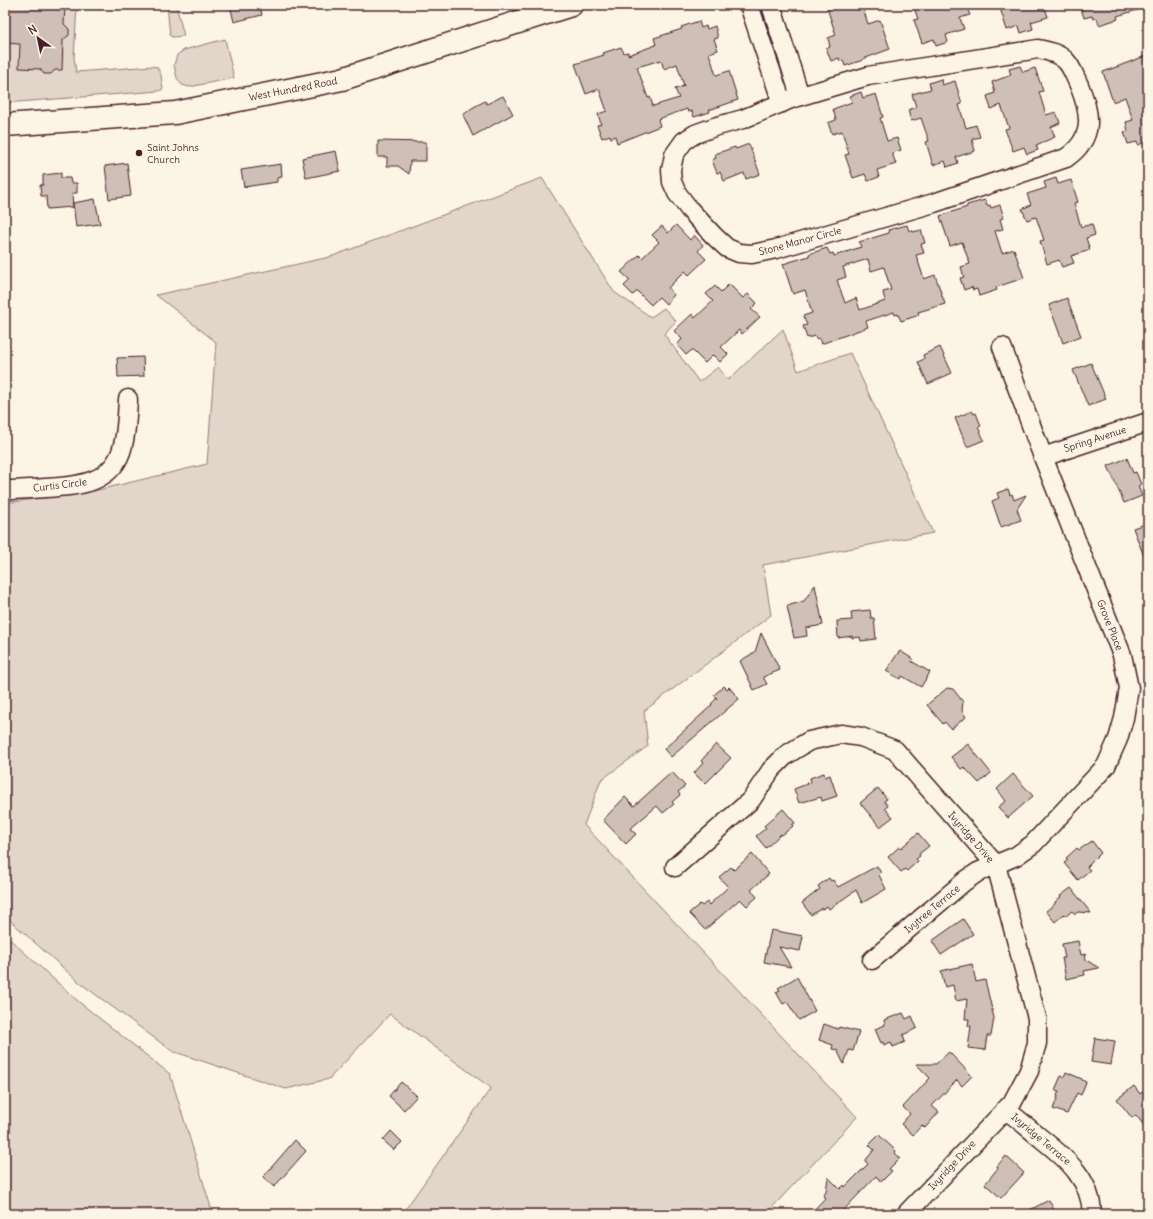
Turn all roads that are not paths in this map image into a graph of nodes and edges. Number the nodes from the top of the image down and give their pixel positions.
1 (571, 5) edge
2 (749, 5) edge
3 (771, 5) edge
4 (800, 96) junction
5 (782, 103) junction
6 (5, 125) edge
7 (1002, 347) dead end
8 (128, 399) dead end
9 (1148, 422) edge
10 (1043, 457) junction
11 (5, 490) edge
12 (996, 865) junction
13 (675, 867) dead end
14 (872, 960) dead end
15 (1005, 1109) junction
16 (906, 1214) edge
17 (1092, 1214) edge

1 - 6 main road, West Hundred Road
2 - 5 street
3 - 4 street
4 - 5 street, Stone Manor Circle
4 - 5 street, Stone Manor Circle
7 - 10 street, Grove Place
8 - 11 street, Curtis Circle
9 - 10 street, Spring Avenue
10 - 12 street, Grove Place
12 - 13 street, Ivyridge Drive
12 - 14 street, Ivytree Terrace
12 - 15 street, Ivyridge Drive
15 - 16 street, Ivyridge Drive
15 - 17 street, Ivyridge Terrace

